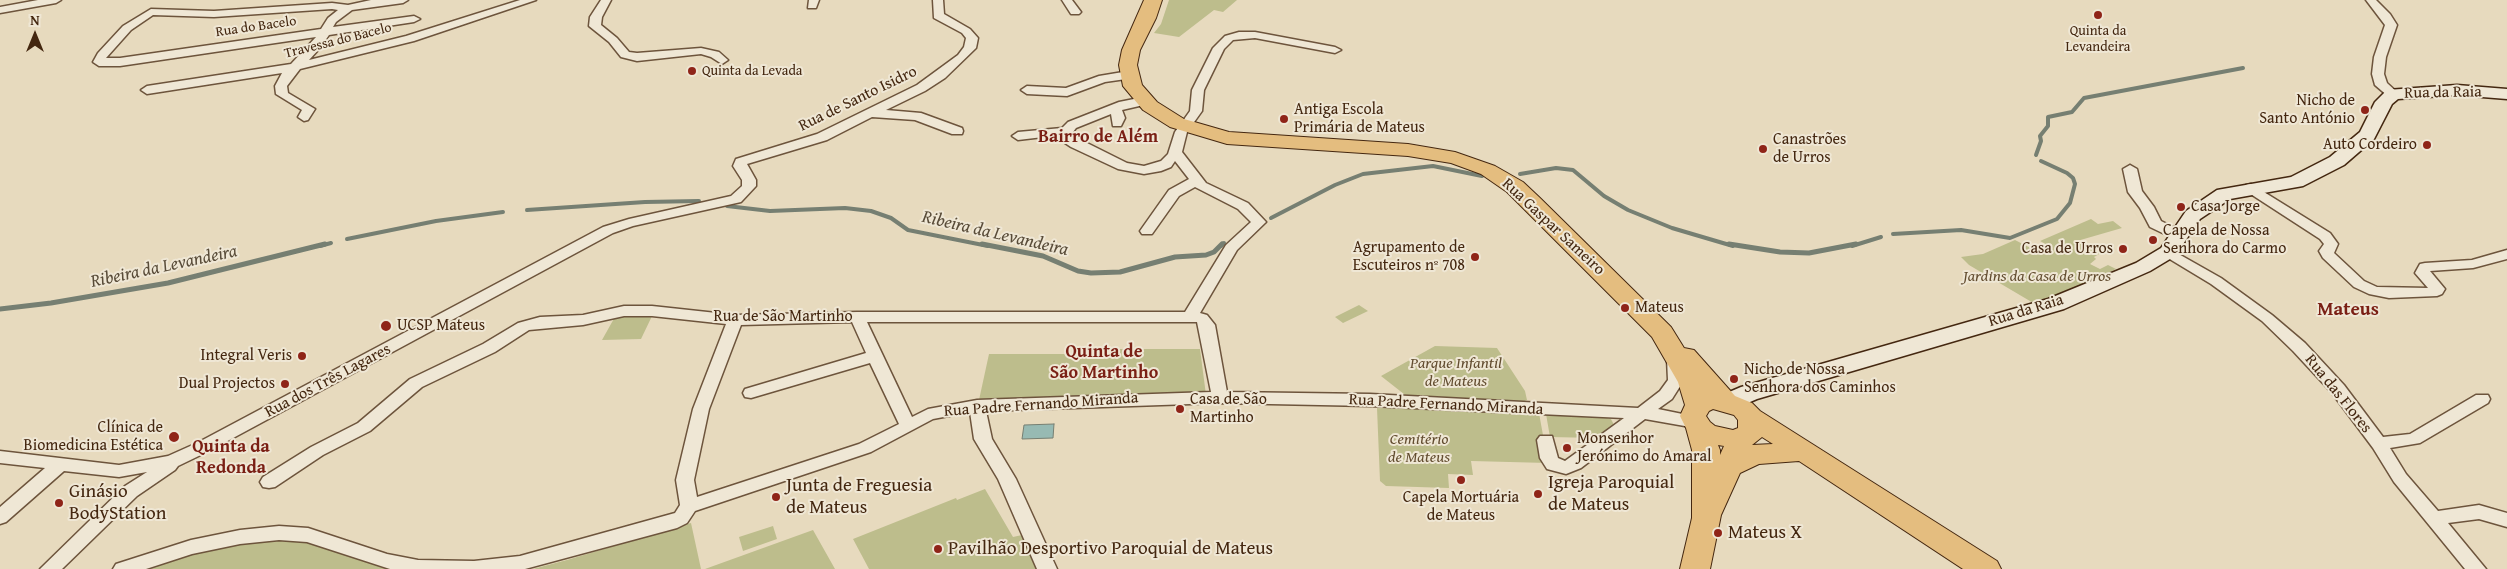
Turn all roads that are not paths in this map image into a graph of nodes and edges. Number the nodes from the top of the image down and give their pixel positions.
1 (56, 0) edge
2 (403, 0) edge
3 (531, 0) edge
4 (606, 0) edge
5 (938, 0) edge
6 (1067, 0) edge
7 (1153, 0) edge
8 (2371, 0) edge
9 (348, 8) junction
10 (0, 10) edge
11 (1075, 12) dead end
12 (414, 19) dead end
13 (325, 32) junction
14 (1335, 50) dead end
15 (722, 60) dead end
16 (295, 67) junction
17 (1129, 75) junction
18 (147, 90) dead end
19 (1027, 90) dead end
20 (2392, 94) junction
21 (2507, 94) edge
22 (1144, 101) junction
23 (1115, 108) junction
24 (866, 113) junction
25 (304, 117) dead end
26 (1117, 123) dead end
27 (1185, 126) junction
28 (957, 131) dead end
29 (1066, 131) junction
30 (1018, 136) dead end
31 (1175, 152) junction
32 (2130, 169) dead end
33 (1196, 181) junction
34 (2251, 188) junction
35 (608, 230) joint
36 (1147, 231) dead end
37 (2180, 236) junction
38 (2168, 252) junction
39 (2507, 254) edge
40 (1190, 316) junction
41 (857, 317) junction
42 (735, 320) junction
43 (1668, 341) junction
44 (874, 356) junction
45 (751, 393) dead end
46 (1220, 397) junction
47 (2482, 400) dead end
48 (977, 406) junction
49 (1747, 410) junction
50 (1640, 414) junction
51 (1697, 416) junction
52 (908, 426) junction
53 (1546, 440) dead end
54 (2379, 444) junction
55 (203, 448) junction
56 (1794, 453) junction
57 (0, 457) edge
58 (61, 464) junction
59 (1729, 467) junction
60 (118, 471) junction
61 (1848, 478) junction
62 (269, 482) dead end
63 (131, 491) junction
64 (689, 506) junction
65 (0, 517) edge
66 (1707, 518) junction
67 (2433, 518) junction
68 (2507, 520) edge
69 (59, 565) edge
70 (123, 569) edge
71 (1047, 569) edge
72 (1695, 569) edge
73 (1986, 569) edge
74 (2476, 569) edge

1 - 10 street
2 - 9 street
3 - 16 street, Travessa do Bacelo
4 - 15 street
5 - 24 street, Rua de Santo Isidro
6 - 11 street
7 - 17 main road
8 - 20 street
9 - 13 street
9 - 13 street, Rua do Bacelo
12 - 13 street, Rua do Bacelo
13 - 16 street
14 - 27 street
16 - 18 street, Travessa do Bacelo
16 - 25 street
17 - 19 street
17 - 22 main road, Rua Gaspar Sameiro
20 - 21 main road, Rua da Raia
20 - 34 main road, Rua da Raia
22 - 23 street
22 - 27 main road, Rua Gaspar Sameiro
23 - 26 street
23 - 29 street
24 - 28 street
24 - 35 street, Rua de Santo Isidro
27 - 31 street
27 - 43 main road, Rua Gaspar Sameiro
29 - 30 street
29 - 31 street
31 - 33 street
32 - 37 street
33 - 36 street
33 - 40 street
34 - 37 main road, Rua da Raia
34 - 39 street
35 - 55 street, Rua dos Três Lagares
37 - 38 main road, Rua da Raia
38 - 49 main road, Rua da Raia
38 - 54 street, Rua das Flores
40 - 41 street, Rua de São Martinho
40 - 46 street
41 - 42 street, Rua de São Martinho
41 - 44 street
42 - 62 street, Rua de São Martinho
42 - 64 street
43 - 49 main road
43 - 50 street
43 - 51 main road
44 - 45 street
44 - 52 street
46 - 48 street, Rua Padre Fernando Miranda
46 - 50 street, Rua Padre Fernando Miranda
47 - 54 street
48 - 52 street, Rua Padre Fernando Miranda
48 - 71 street
49 - 51 main road
49 - 51 main road
49 - 56 main road
49 - 59 main road
49 - 61 main road
50 - 51 street, Rua Padre Fernando Miranda
50 - 53 street
51 - 66 main road
52 - 64 street, Rua Padre Fernando Miranda
54 - 67 street, Rua das Flores
55 - 60 street, Rua dos Três Lagares
55 - 63 street
56 - 59 main road
56 - 61 main road
57 - 58 street, Rua dos Três Lagares
58 - 60 street, Rua dos Três Lagares
58 - 65 street
59 - 66 main road
60 - 63 street
61 - 73 main road
63 - 69 street
64 - 70 street, Rua Padre Fernando Miranda
66 - 72 main road
67 - 68 street
67 - 74 street, Rua das Flores

